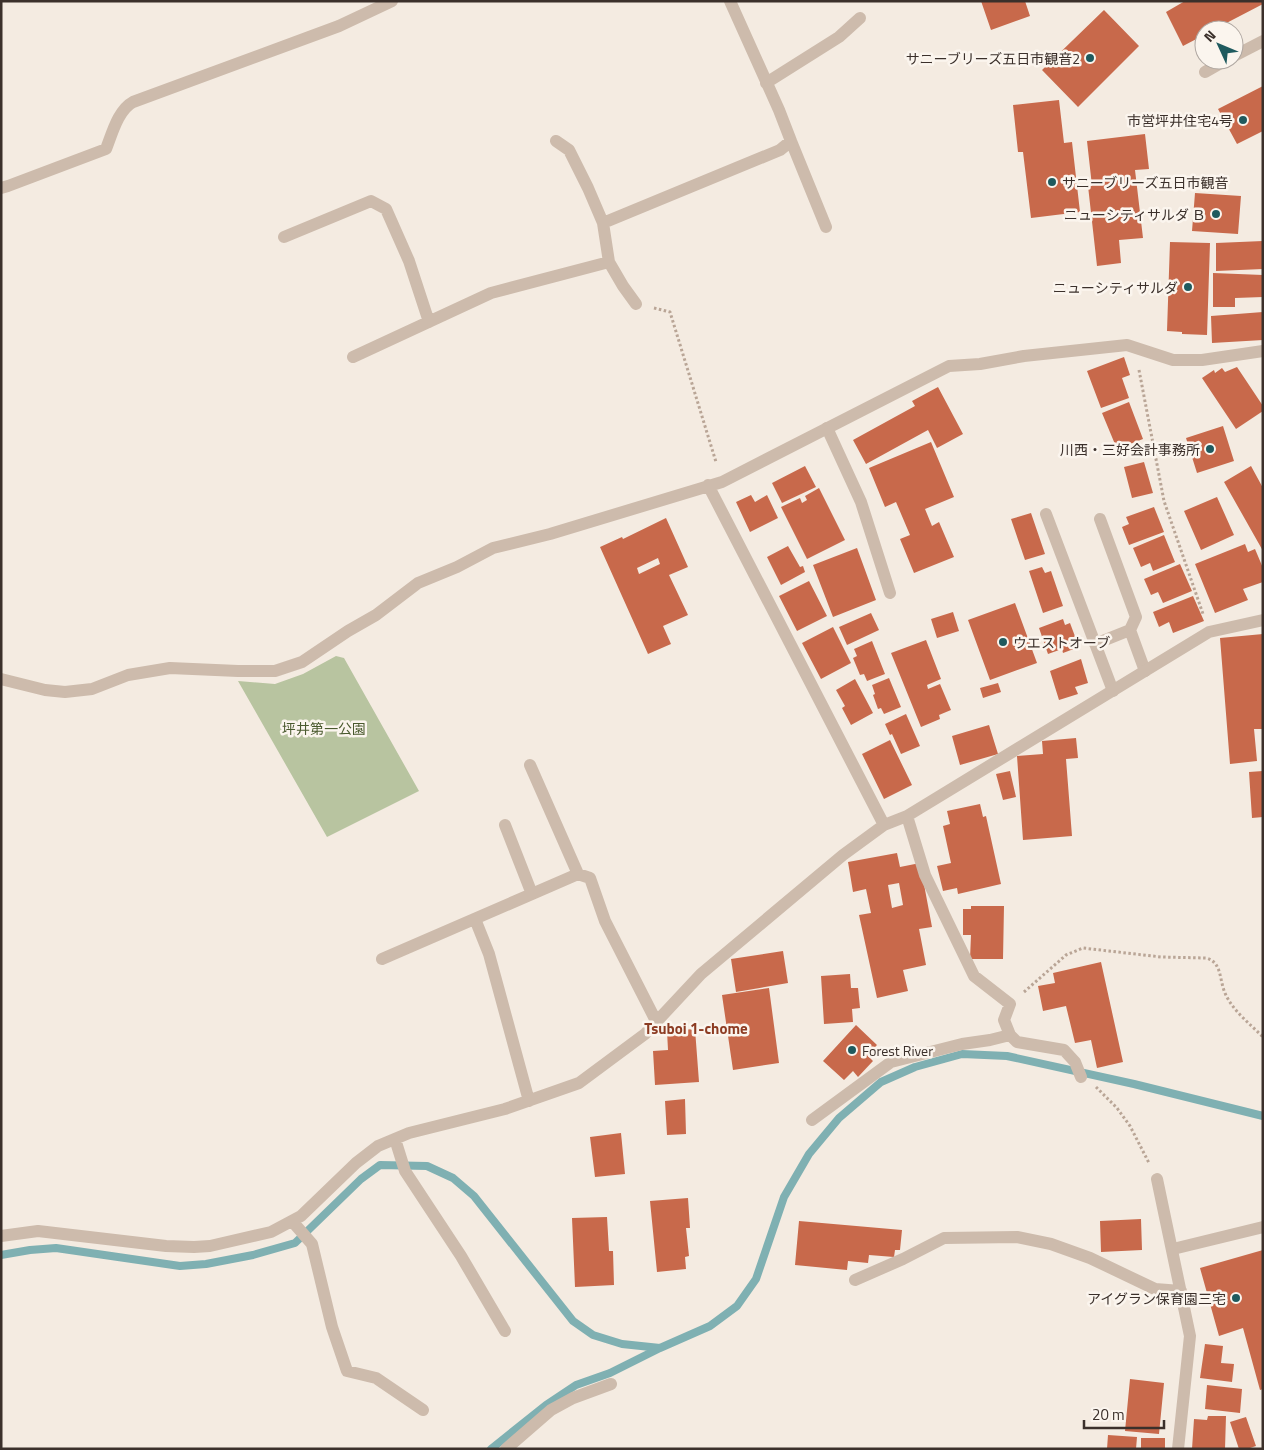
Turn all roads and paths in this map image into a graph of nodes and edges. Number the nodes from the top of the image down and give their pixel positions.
1 (392, 1) edge
2 (730, 1) edge
3 (860, 18) dead end
4 (1263, 41) edge
5 (1244, 51) edge
6 (1208, 70) edge
7 (1205, 72) dead end
8 (766, 83) junction
9 (556, 141) dead end
10 (791, 141) junction
11 (1, 188) edge
12 (603, 223) junction
13 (826, 227) dead end
14 (284, 237) dead end
15 (609, 262) junction
16 (636, 304) joint
17 (429, 322) junction
18 (1134, 347) junction
19 (1263, 351) edge
20 (353, 357) dead end
21 (827, 428) junction
22 (722, 482) junction
23 (708, 485) junction
24 (1046, 514) dead end
25 (1100, 519) dead end
26 (890, 593) dead end
27 (1263, 620) edge
28 (1130, 630) junction
29 (1209, 632) junction
30 (1095, 644) junction
31 (1145, 671) junction
32 (1, 679) edge
33 (1113, 691) junction
34 (530, 764) dead end
35 (907, 816) junction
36 (505, 825) dead end
37 (884, 825) junction
38 (578, 874) junction
39 (532, 894) junction
40 (475, 919) junction
41 (382, 959) dead end
42 (1010, 1004) junction
43 (656, 1021) junction
44 (1010, 1035) junction
45 (1263, 1037) edge
46 (1081, 1077) joint
47 (529, 1101) junction
48 (812, 1120) dead end
49 (397, 1144) junction
50 (1157, 1179) joint
51 (293, 1222) junction
52 (1263, 1227) edge
53 (1, 1236) edge
54 (1173, 1249) junction
55 (855, 1280) dead end
56 (1181, 1291) junction
57 (505, 1331) dead end
58 (611, 1384) dead end
59 (423, 1410) dead end
60 (506, 1449) edge
61 (1178, 1449) edge

1 - 11 street
2 - 8 street
3 - 8 street
4 - 5 street
6 - 7 street
8 - 10 street
9 - 12 street
10 - 12 street
10 - 13 street
12 - 15 street
14 - 17 street
15 - 16 street
15 - 17 street
16 - 22 path
17 - 20 street
18 - 19 street
18 - 21 street
18 - 29 path
21 - 22 street
21 - 26 street
22 - 23 street
23 - 32 street
23 - 37 street
24 - 30 street
25 - 28 street
27 - 29 street
28 - 30 street
28 - 31 street
29 - 31 street
30 - 33 street
31 - 33 street
33 - 35 street
34 - 38 street
35 - 37 street
35 - 42 street
36 - 39 street
37 - 43 street
38 - 39 street
38 - 43 street
39 - 40 street
40 - 41 street
40 - 47 street
42 - 44 street
42 - 45 path
43 - 47 street
44 - 46 street
44 - 48 street
46 - 50 path
47 - 49 street
49 - 51 street
49 - 57 street
50 - 54 street
51 - 53 street
51 - 59 street
52 - 54 street
54 - 56 street
55 - 56 street
56 - 61 street
58 - 60 street

